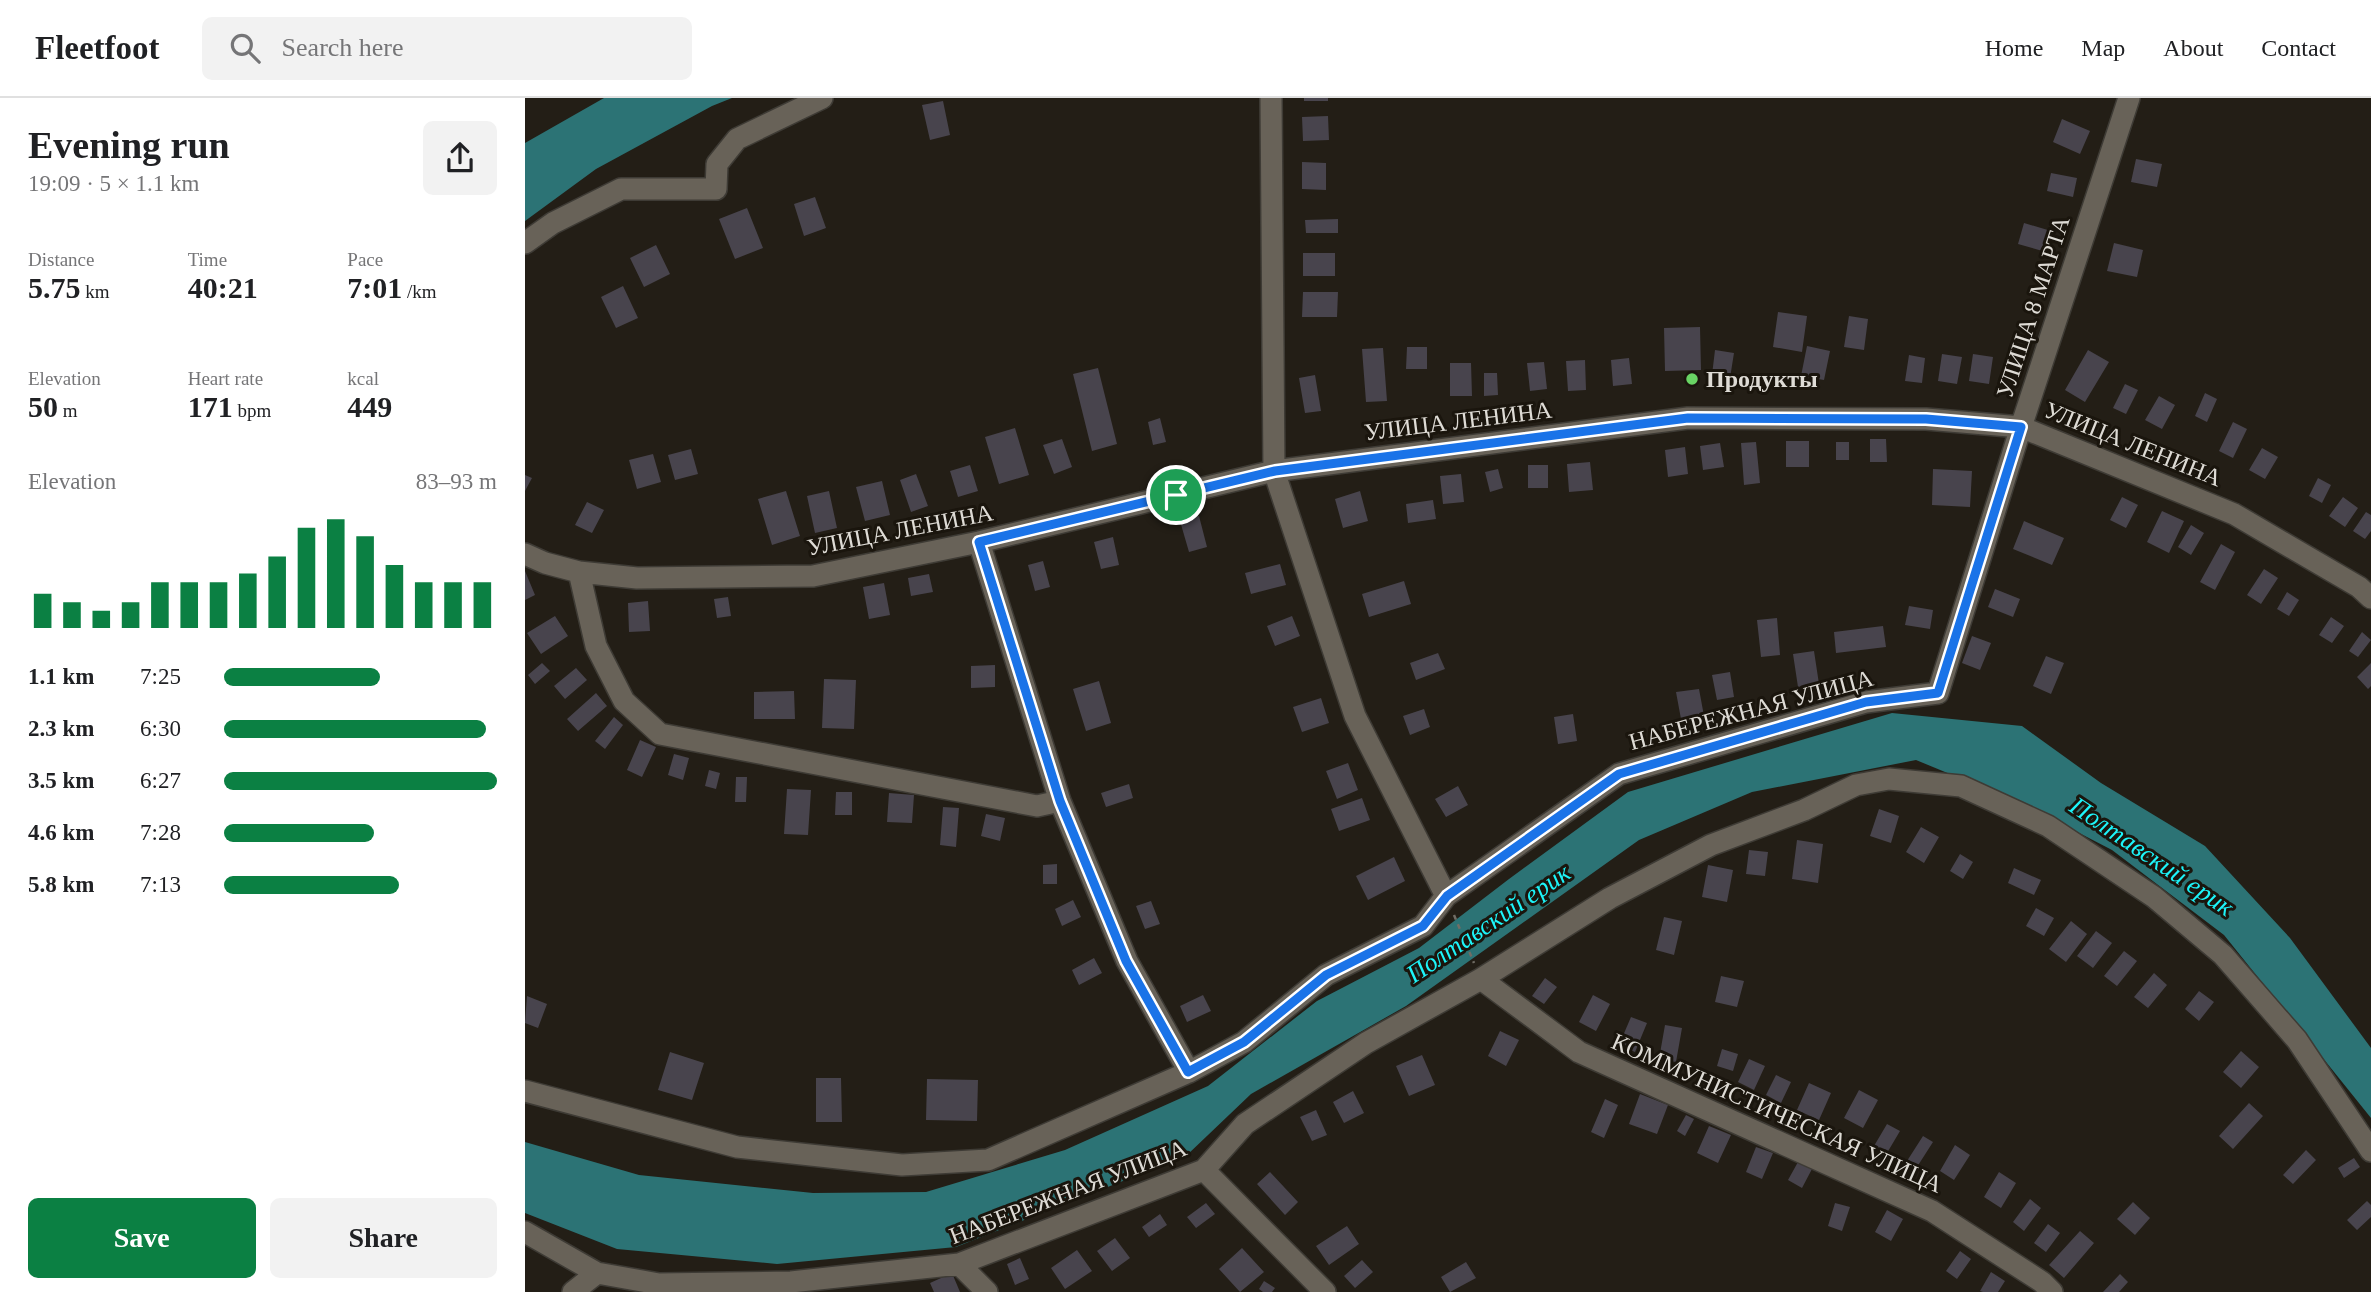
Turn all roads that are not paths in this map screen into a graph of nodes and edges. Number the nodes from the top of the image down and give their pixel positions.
1 (822, 98) edge
2 (1271, 98) edge
3 (2129, 98) edge
4 (525, 243) edge
5 (2021, 427) junction
6 (1275, 471) junction
7 (979, 542) junction
8 (525, 554) edge
9 (579, 572) junction
10 (2371, 598) edge
11 (1938, 693) joint
12 (1060, 801) junction
13 (1447, 896) junction
14 (1481, 979) junction
15 (1188, 1072) junction
16 (525, 1091) edge
17 (2371, 1151) edge
18 (1204, 1170) junction
19 (525, 1232) edge
20 (959, 1264) junction
21 (597, 1273) junction
22 (664, 1288) edge
23 (573, 1292) edge
24 (987, 1292) edge
25 (1325, 1292) edge
26 (2052, 1292) edge

1 - 4 street
2 - 6 street
3 - 5 street, УЛИЦА 8 МАРТА
5 - 6 street, УЛИЦА ЛЕНИНА
5 - 10 street, УЛИЦА ЛЕНИНА
5 - 11 street, УЛИЦА 8 МАРТА
6 - 7 street, УЛИЦА ЛЕНИНА
6 - 13 street
7 - 9 street, УЛИЦА ЛЕНИНА
7 - 12 street
8 - 9 street, УЛИЦА ЛЕНИНА
9 - 12 street
11 - 13 street, НАБЕРЕЖНАЯ УЛИЦА
12 - 15 street
13 - 15 street, НАБЕРЕЖНАЯ УЛИЦА
14 - 17 street, НАБЕРЕЖНАЯ УЛИЦА
14 - 18 street, НАБЕРЕЖНАЯ УЛИЦА
14 - 26 street, КОММУНИСТИЧЕСКАЯ УЛИЦА
15 - 16 street, НАБЕРЕЖНАЯ УЛИЦА
18 - 20 street, НАБЕРЕЖНАЯ УЛИЦА
18 - 25 street
19 - 21 street
20 - 22 street, НАБЕРЕЖНАЯ УЛИЦА
20 - 24 street
21 - 22 street, НАБЕРЕЖНАЯ УЛИЦА
21 - 23 street

